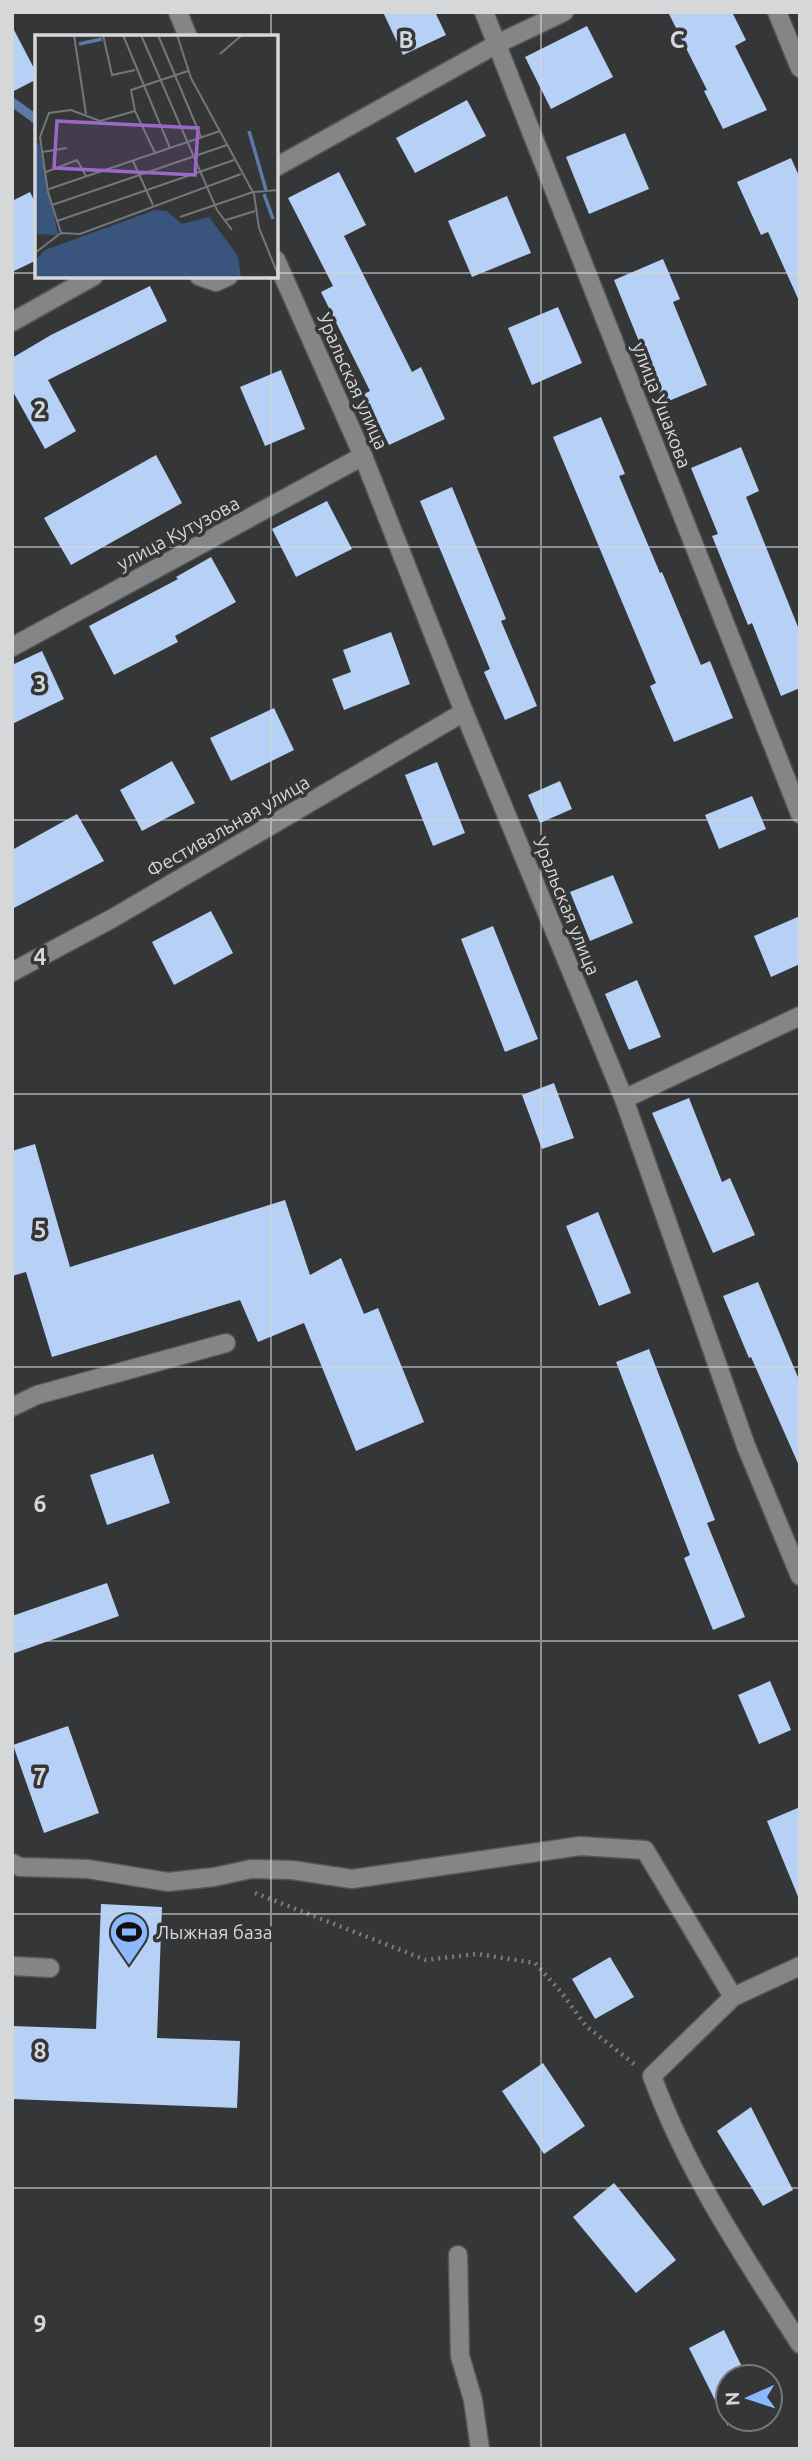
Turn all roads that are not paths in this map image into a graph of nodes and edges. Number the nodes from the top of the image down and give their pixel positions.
1 (178, 12) edge
2 (484, 12) edge
3 (564, 12) edge
4 (776, 12) edge
5 (187, 35) edge
6 (497, 44) junction
7 (800, 68) edge
8 (278, 166) edge
9 (278, 265) edge
10 (90, 278) edge
11 (205, 278) edge
12 (225, 278) edge
13 (12, 322) edge
14 (363, 456) junction
15 (12, 647) edge
16 (464, 712) junction
17 (800, 814) edge
18 (12, 972) edge
19 (800, 1016) edge
20 (624, 1099) junction
21 (226, 1343) dead end
22 (12, 1407) edge
23 (800, 1576) edge
24 (12, 1863) edge
25 (12, 1966) edge
26 (800, 1966) edge
27 (50, 1968) dead end
28 (733, 1997) junction
29 (458, 2255) dead end
30 (800, 2344) edge
31 (480, 2449) edge

1 - 5 street
2 - 6 street, улица Ушакова
3 - 6 street
4 - 7 street
6 - 8 street
6 - 17 street, улица Ушакова
9 - 14 street, Уральская улица
10 - 13 street
11 - 12 street
14 - 15 street, улица Кутузова
14 - 16 street, Уральская улица
16 - 18 street, Фестивальная улица
16 - 20 street, Уральская улица
19 - 20 street
20 - 23 street, Уральская улица
21 - 22 street
24 - 28 street
25 - 27 street
26 - 28 street
28 - 30 street
29 - 31 street

